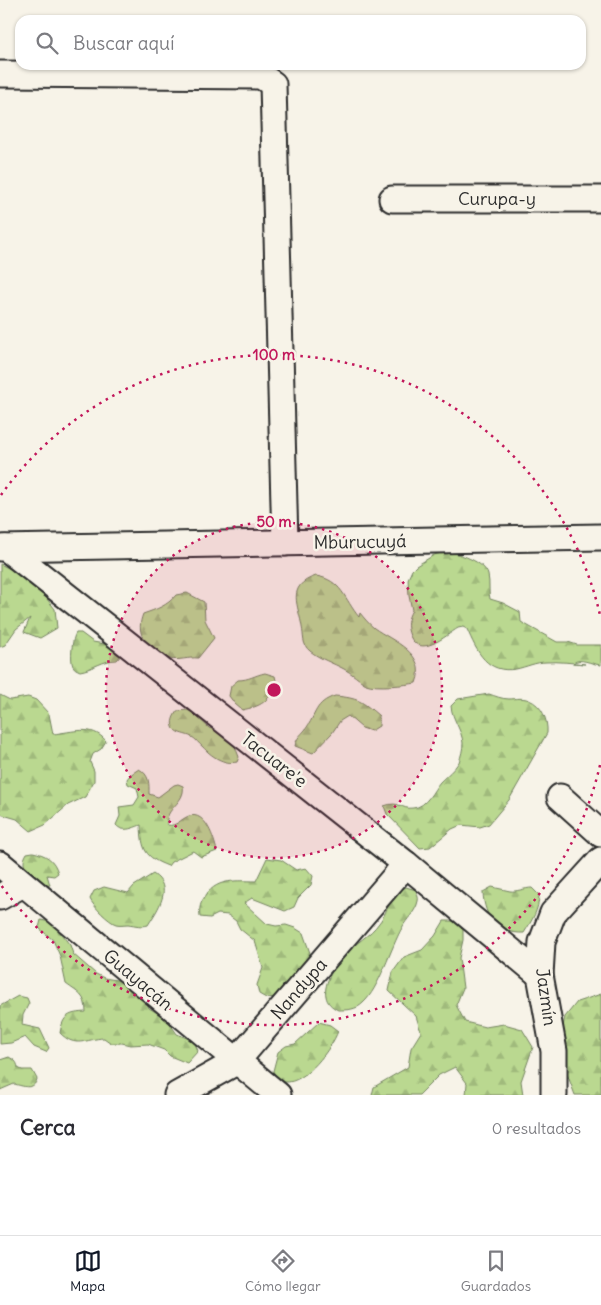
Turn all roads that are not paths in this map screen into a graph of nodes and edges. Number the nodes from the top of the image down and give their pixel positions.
1 (0, 74) edge
2 (392, 199) dead end
3 (601, 199) edge
4 (601, 537) edge
5 (285, 543) junction
6 (3, 548) edge
7 (560, 797) dead end
8 (601, 834) edge
9 (601, 860) edge
10 (0, 864) edge
11 (406, 864) junction
12 (23, 884) junction
13 (0, 897) edge
14 (540, 975) junction
15 (236, 1062) junction
16 (177, 1095) edge
17 (278, 1095) edge
18 (554, 1095) edge

1 - 5 street
2 - 3 street, Curupa-y
4 - 5 street, Mburucuyá
5 - 6 street, Mburucuyá
6 - 11 street, Tacuare'e
7 - 8 street
9 - 14 street, Jazmín
10 - 12 street, Guayacán
11 - 14 street, Tacuare'e
11 - 15 street, Nandypa
12 - 13 street
12 - 15 street, Guayacán
14 - 18 street, Jazmín
15 - 16 street, Nandypa
15 - 17 street, Guayacán

